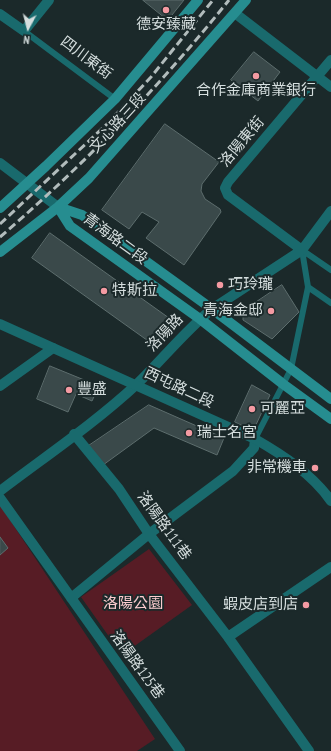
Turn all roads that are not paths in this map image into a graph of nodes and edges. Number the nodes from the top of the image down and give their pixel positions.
1 (49, 0) edge
2 (198, 0) edge
3 (246, 0) edge
4 (0, 14) edge
5 (236, 14) junction
6 (24, 31) junction
7 (331, 60) edge
8 (317, 76) junction
9 (331, 87) edge
10 (115, 99) junction
11 (0, 163) edge
12 (28, 183) junction
13 (58, 207) junction
14 (0, 208) edge
15 (331, 211) edge
16 (302, 250) junction
17 (0, 252) edge
18 (331, 270) edge
19 (308, 287) junction
20 (331, 303) edge
21 (212, 309) junction
22 (200, 319) junction
23 (0, 324) edge
24 (53, 348) junction
25 (291, 369) junction
26 (136, 384) junction
27 (283, 384) junction
28 (0, 386) edge
29 (331, 399) edge
30 (331, 419) edge
31 (74, 434) junction
32 (255, 439) junction
33 (0, 491) edge
34 (0, 498) edge
35 (331, 501) edge
36 (149, 534) junction
37 (331, 567) edge
38 (71, 598) junction
39 (228, 637) junction
40 (180, 751) edge
41 (309, 751) edge

1 - 6 street
2 - 10 main road, 文心路三段
3 - 5 main road, 文心路三段
4 - 6 street, 四川東街
5 - 8 street
5 - 13 main road, 文心路三段
6 - 10 lane, 四川東街
7 - 8 street
8 - 9 street
8 - 16 street, 洛陽東街
10 - 12 main road, 文心路三段
11 - 12 street
12 - 13 street
12 - 14 main road, 文心路三段
13 - 17 main road, 文心路三段
13 - 21 main road, 青海路二段
13 - 22 main road, 青海路二段
15 - 16 street, 洛陽路
16 - 18 lane
16 - 19 lane
16 - 21 street, 洛陽路
19 - 20 lane
19 - 25 lane
21 - 22 street, 洛陽路
21 - 25 main road, 青海路二段
22 - 26 street, 洛陽路
22 - 27 main road, 青海路二段
23 - 24 street, 西屯路二段
24 - 26 street, 西屯路二段
24 - 28 street
25 - 27 lane
25 - 29 main road, 青海路二段
26 - 31 street, 洛陽路
26 - 32 street, 西屯路二段
27 - 30 main road, 青海路二段
27 - 32 lane
31 - 33 street, 洛陽路
31 - 36 street, 洛陽路111巷
32 - 35 street, 西屯路二段
32 - 36 street
34 - 38 street, 洛陽路125巷
36 - 38 street
36 - 39 street, 洛陽路111巷
37 - 39 street
38 - 40 street, 洛陽路125巷
39 - 41 street, 洛陽路111巷

